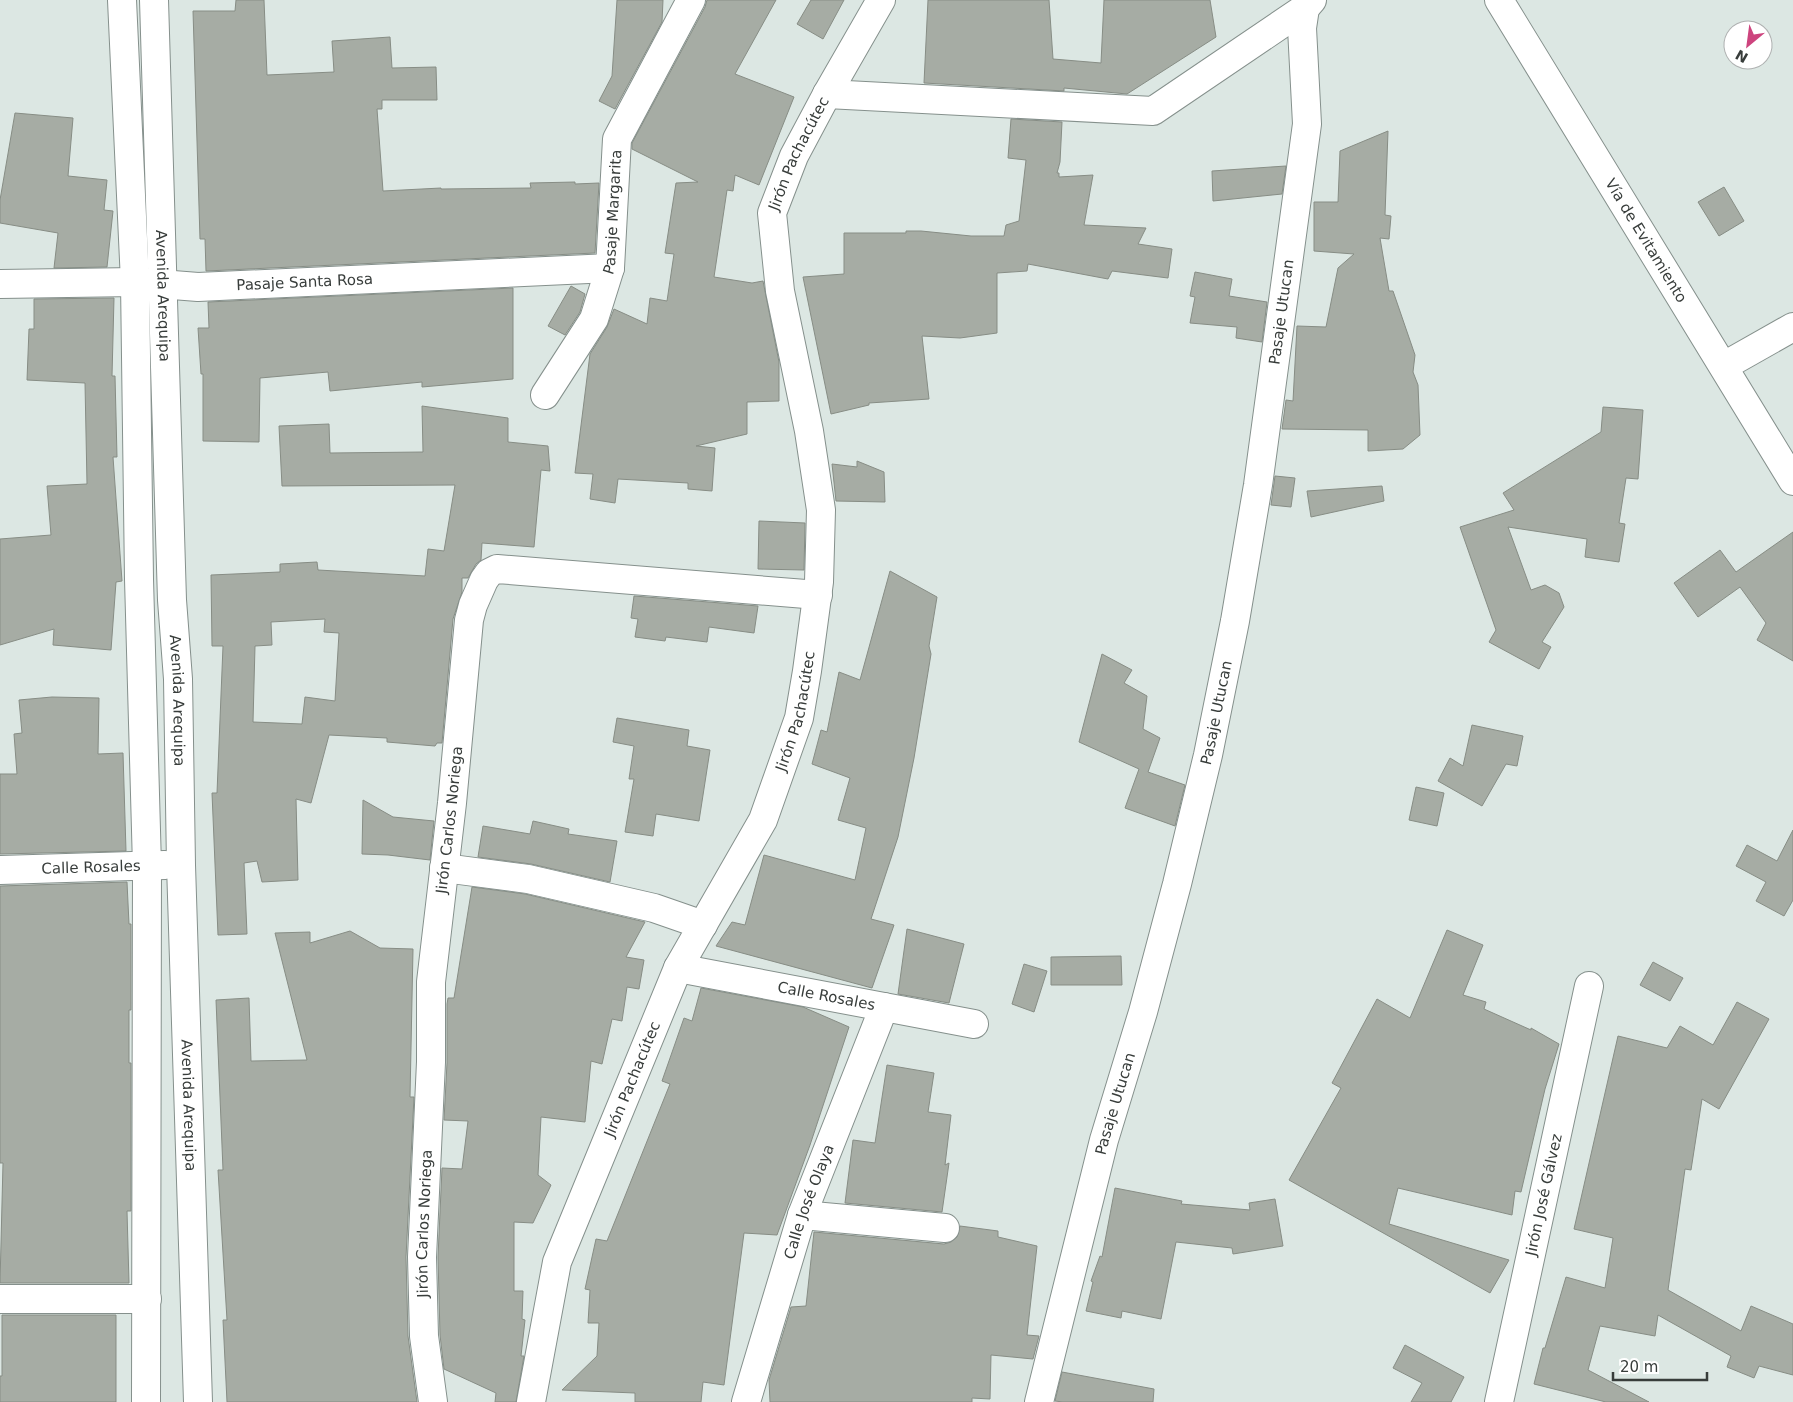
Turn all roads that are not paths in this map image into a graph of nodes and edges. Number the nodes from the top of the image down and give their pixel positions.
1 (122, 0) edge
2 (154, 0) edge
3 (691, 0) edge
4 (881, 0) edge
5 (1499, 0) edge
6 (1309, 4) edge
7 (827, 94) junction
8 (610, 268) junction
9 (136, 282) junction
10 (0, 284) edge
11 (163, 284) junction
12 (1793, 327) edge
13 (1724, 366) junction
14 (546, 395) dead end
15 (1793, 482) edge
16 (818, 594) junction
17 (181, 865) junction
18 (148, 866) junction
19 (444, 868) junction
20 (0, 870) edge
21 (703, 925) junction
22 (678, 968) junction
23 (1589, 986) dead end
24 (884, 1007) junction
25 (974, 1024) dead end
26 (802, 1215) junction
27 (946, 1228) dead end
28 (0, 1298) edge
29 (147, 1299) junction
30 (146, 1402) edge
31 (198, 1402) edge
32 (433, 1402) edge
33 (531, 1402) edge
34 (746, 1402) edge
35 (1039, 1402) edge
36 (1499, 1402) edge

1 - 9 main road, Avenida Arequipa
2 - 11 main road, Avenida Arequipa
3 - 8 main road, Pasaje Margarita
4 - 7 main road, Jirón Pachacútec
5 - 13 main road, Vía de Evitamiento
6 - 7 main road
6 - 35 main road, Pasaje Utucan
7 - 16 main road, Jirón Pachacútec
8 - 11 main road, Pasaje Santa Rosa
8 - 14 main road, Pasaje Margarita
9 - 10 main road, Pasaje Santa Rosa
9 - 11 main road, Pasaje Santa Rosa
9 - 18 main road, Avenida Arequipa
11 - 17 main road, Avenida Arequipa
12 - 13 main road
13 - 15 main road, Vía de Evitamiento
16 - 19 main road, Jirón Carlos Noriega
16 - 21 main road, Jirón Pachacútec
17 - 18 main road, Calle Rosales
17 - 31 main road, Avenida Arequipa
18 - 20 main road, Calle Rosales
18 - 29 main road, Avenida Arequipa
19 - 21 main road
19 - 32 main road, Jirón Carlos Noriega
21 - 22 main road, Jirón Pachacútec
22 - 24 main road, Calle Rosales
22 - 33 main road, Jirón Pachacútec
23 - 36 main road, Jirón José Gálvez
24 - 25 main road, Calle Rosales
24 - 26 main road, Calle José Olaya
26 - 27 main road
26 - 34 main road, Calle José Olaya
28 - 29 main road
29 - 30 main road, Avenida Arequipa

